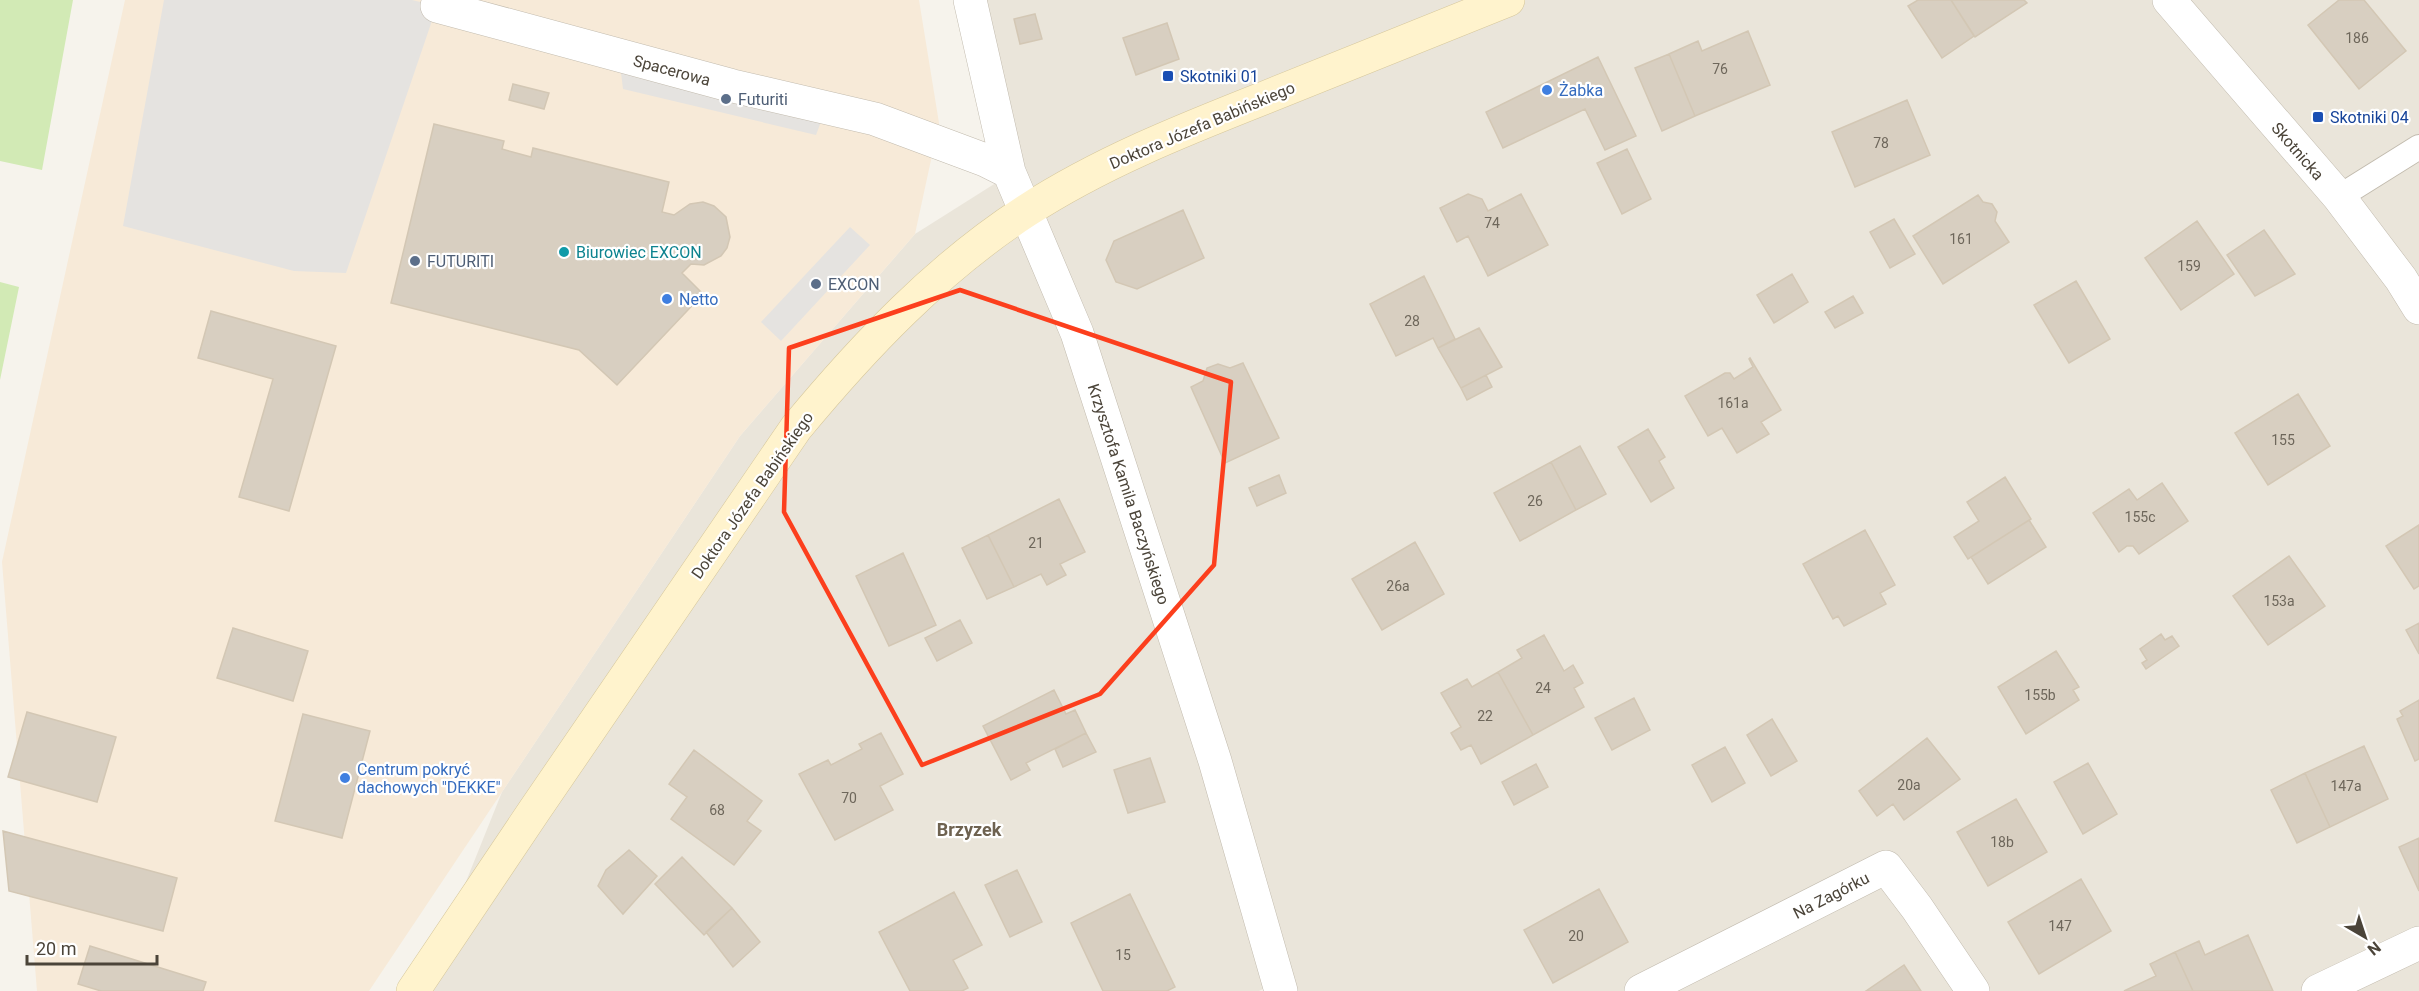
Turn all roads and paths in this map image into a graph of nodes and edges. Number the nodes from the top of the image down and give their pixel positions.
1 (970, 0) edge
2 (1508, 0) edge
3 (2169, 0) edge
4 (436, 6) dead end
5 (2419, 147) edge
6 (1009, 172) junction
7 (2339, 198) junction
8 (1027, 210) junction
9 (2419, 308) edge
10 (2419, 943) edge
11 (413, 991) edge
12 (1281, 991) edge
13 (1641, 991) edge
14 (1973, 991) edge
15 (2319, 991) edge

1 - 6 street, Krzysztofa Kamila Baczyńskiego
2 - 8 main road, Doktora Józefa Babińskiego
3 - 7 street, Skotnicka
4 - 6 street, Spacerowa
5 - 7 lane
6 - 8 street, Krzysztofa Kamila Baczyńskiego
7 - 9 street, Skotnicka
8 - 11 main road, Doktora Józefa Babińskiego
8 - 12 street, Krzysztofa Kamila Baczyńskiego
10 - 15 street
13 - 14 street, Na Zagórku

